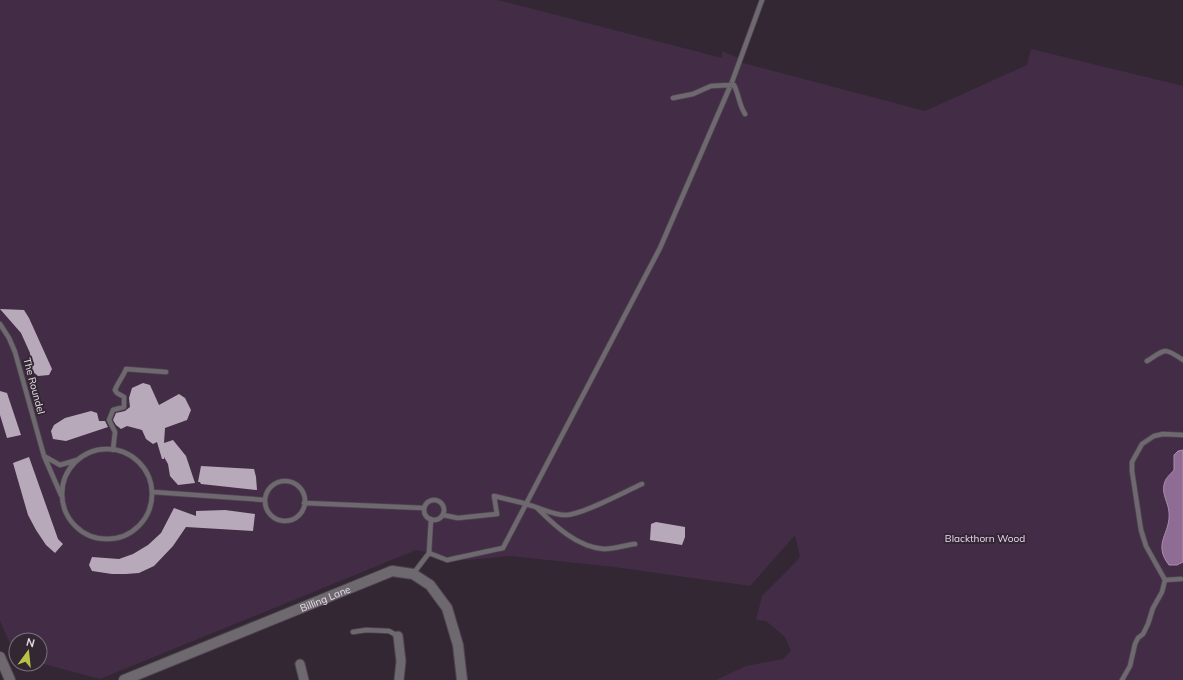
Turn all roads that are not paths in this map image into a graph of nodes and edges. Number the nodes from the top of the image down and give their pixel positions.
1 (762, 0) edge
2 (673, 98) dead end
3 (745, 114) dead end
4 (0, 324) edge
5 (1183, 360) edge
6 (1147, 361) dead end
7 (166, 372) dead end
8 (1183, 435) edge
9 (113, 450) junction
10 (44, 456) junction
11 (77, 460) junction
12 (642, 484) dead end
13 (153, 492) junction
14 (62, 496) junction
15 (265, 500) junction
16 (304, 503) junction
17 (523, 503) dead end
18 (529, 505) dead end
19 (535, 506) junction
20 (424, 508) junction
21 (443, 515) junction
22 (431, 519) junction
23 (635, 544) dead end
24 (429, 553) junction
25 (413, 574) junction
26 (1181, 579) dead end
27 (1165, 580) junction
28 (353, 632) dead end
29 (398, 636) joint
30 (0, 657) edge
31 (300, 664) dead end
32 (10, 680) edge
33 (124, 680) edge
34 (304, 680) edge
35 (399, 680) edge
36 (462, 680) edge
37 (1122, 680) edge

1 - 24 lane
2 - 3 lane
4 - 10 lane, The Roundel
5 - 6 lane
7 - 9 lane
8 - 27 lane
9 - 11 lane
9 - 13 lane
10 - 11 lane
10 - 14 lane, The Roundel
11 - 14 lane
12 - 19 lane
13 - 14 lane
13 - 15 lane
15 - 16 lane
15 - 16 lane
16 - 20 lane
17 - 21 lane
18 - 19 lane
19 - 23 lane
20 - 21 lane
20 - 22 lane
21 - 22 lane
22 - 24 lane
24 - 25 lane
25 - 33 street, Billing Lane
25 - 36 street, Billing Lane
26 - 27 lane
27 - 37 lane
28 - 29 lane
29 - 35 street
30 - 32 street
31 - 34 street

